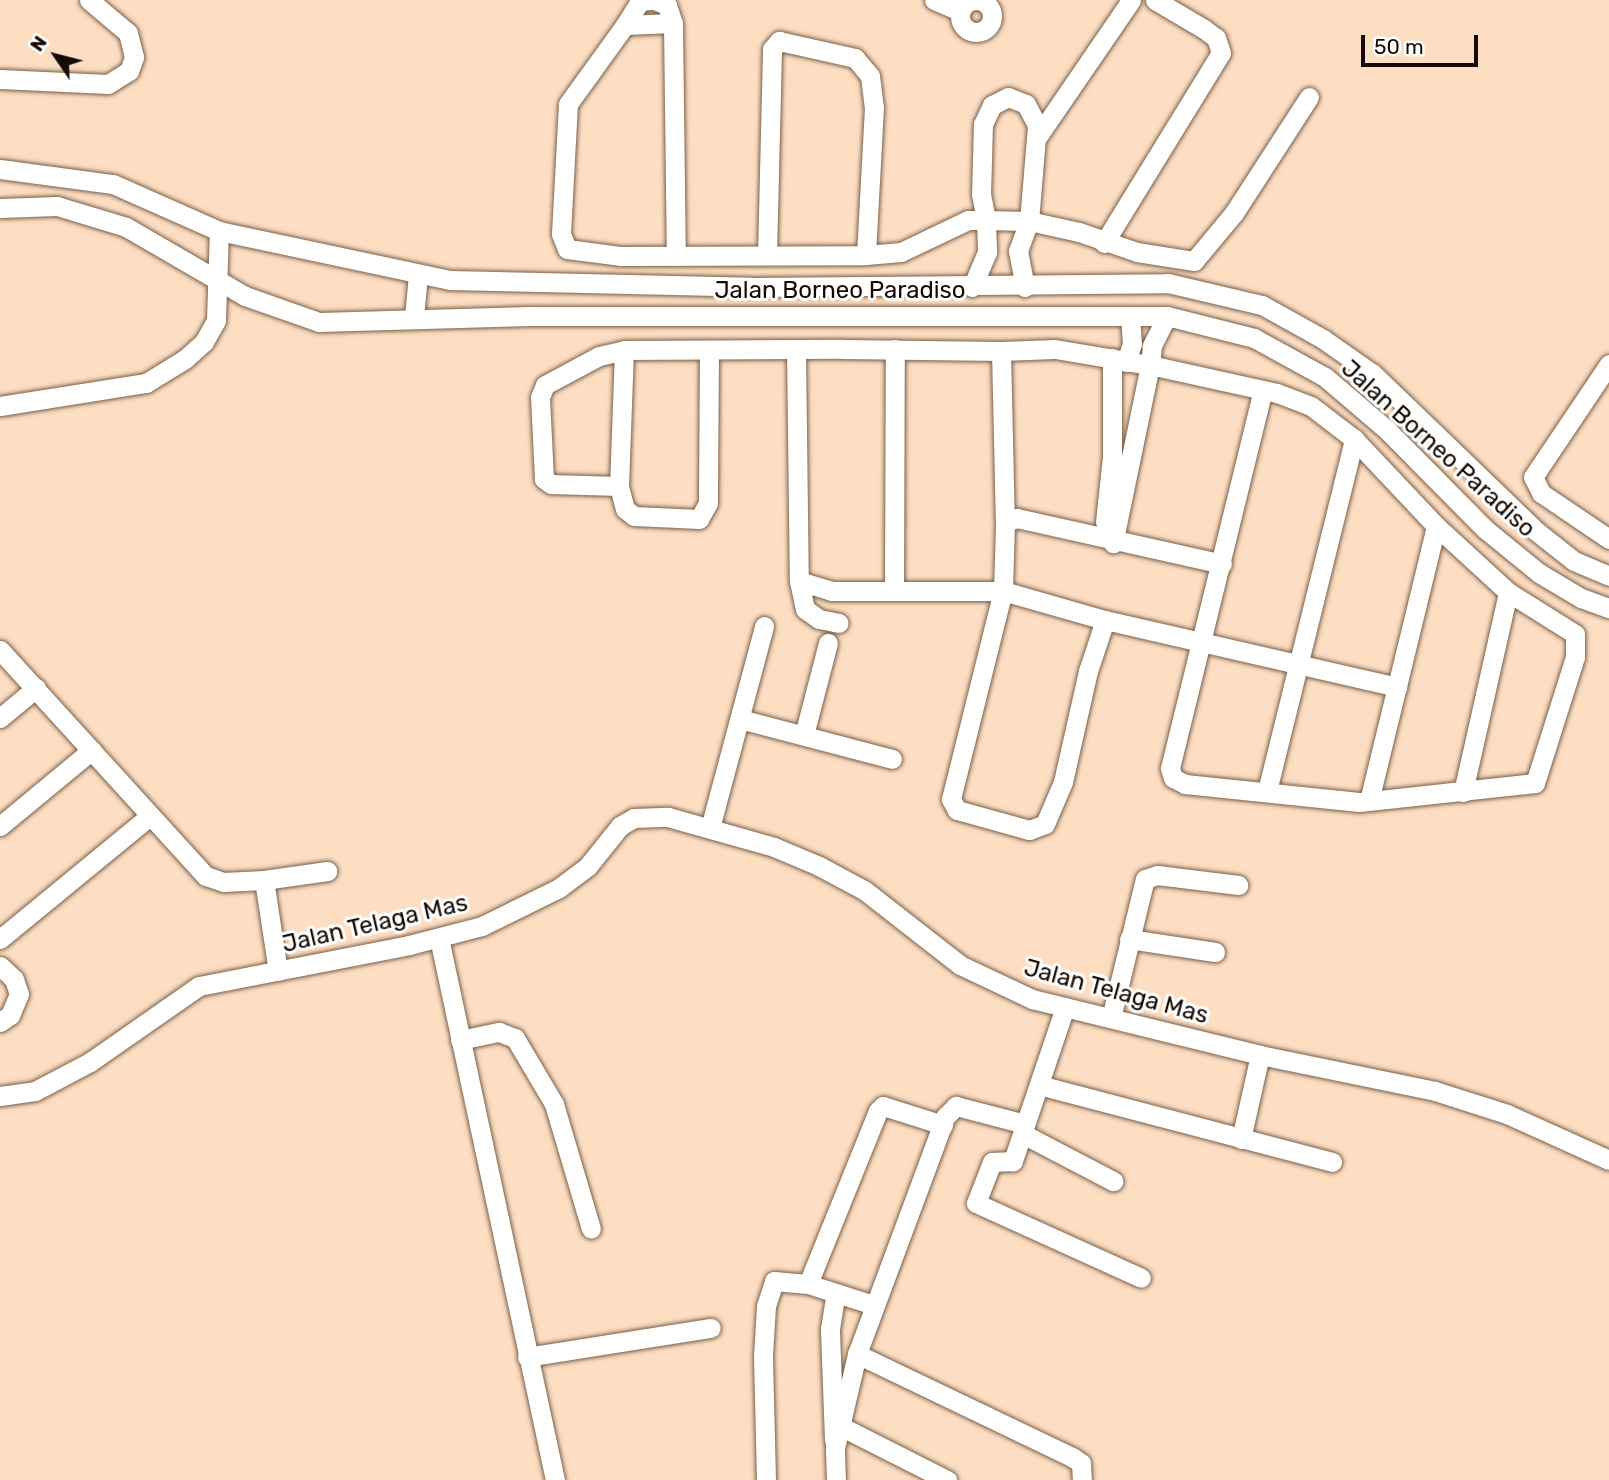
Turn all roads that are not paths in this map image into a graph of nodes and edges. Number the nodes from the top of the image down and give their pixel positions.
1 (89, 0) edge
2 (647, 0) edge
3 (934, 0) edge
4 (1131, 0) edge
5 (1155, 0) edge
6 (960, 10) dead end
7 (673, 23) junction
8 (625, 25) junction
9 (0, 79) edge
10 (1309, 97) dead end
11 (1035, 139) junction
12 (0, 169) edge
13 (0, 208) edge
14 (986, 220) junction
15 (1029, 221) junction
16 (219, 231) junction
17 (1104, 243) junction
18 (1018, 251) junction
19 (987, 252) junction
20 (767, 255) junction
21 (866, 255) junction
22 (676, 256) junction
23 (418, 275) junction
24 (214, 281) junction
25 (887, 285) junction
26 (972, 287) junction
27 (1025, 287) junction
28 (886, 315) junction
29 (1167, 316) junction
30 (414, 317) junction
31 (1130, 317) junction
32 (796, 349) junction
33 (895, 349) junction
34 (624, 350) junction
35 (709, 350) junction
36 (1001, 351) junction
37 (1119, 360) junction
38 (1609, 364) edge
39 (1150, 365) junction
40 (1263, 390) junction
41 (1407, 405) junction
42 (0, 406) edge
43 (1387, 430) junction
44 (1354, 439) junction
45 (619, 486) junction
46 (1005, 522) junction
47 (1436, 526) junction
48 (1609, 539) edge
49 (1108, 542) junction
50 (1222, 564) junction
51 (1609, 576) edge
52 (799, 581) junction
53 (894, 591) junction
54 (1003, 591) junction
55 (1507, 592) junction
56 (1609, 608) edge
57 (1105, 620) junction
58 (839, 623) dead end
59 (764, 626) dead end
60 (1203, 639) junction
61 (828, 643) dead end
62 (0, 650) edge
63 (1299, 661) junction
64 (1397, 687) junction
65 (36, 688) junction
66 (0, 718) edge
67 (740, 719) junction
68 (804, 736) junction
69 (92, 750) junction
70 (892, 759) dead end
71 (1267, 791) junction
72 (1463, 792) junction
73 (1369, 801) junction
74 (150, 816) junction
75 (0, 826) edge
76 (710, 828) junction
77 (327, 872) dead end
78 (264, 880) junction
79 (1238, 885) dead end
80 (439, 938) junction
81 (0, 939) edge
82 (1129, 939) junction
83 (1216, 952) dead end
84 (0, 966) edge
85 (278, 971) junction
86 (1065, 1007) junction
87 (1111, 1018) junction
88 (0, 1022) edge
89 (460, 1040) junction
90 (1260, 1055) junction
91 (1039, 1085) junction
92 (0, 1096) edge
93 (943, 1125) junction
94 (1024, 1129) junction
95 (1241, 1139) junction
96 (1609, 1160) edge
97 (1332, 1162) dead end
98 (1113, 1181) dead end
99 (591, 1229) dead end
100 (1141, 1278) dead end
101 (808, 1284) junction
102 (836, 1293) junction
103 (874, 1305) junction
104 (710, 1328) dead end
105 (857, 1354) junction
106 (527, 1357) junction
107 (842, 1427) junction
108 (835, 1448) junction
109 (555, 1480) edge
110 (766, 1480) edge
111 (836, 1480) edge
112 (947, 1480) edge
113 (1082, 1480) edge

1 - 9 street
2 - 7 street
2 - 8 street
3 - 6 street
4 - 11 street
5 - 17 street
7 - 8 street
7 - 22 street
8 - 22 street
10 - 17 street
11 - 14 street
11 - 15 street
12 - 16 street
13 - 24 street, Jalan Borneo Paradiso
14 - 15 street
14 - 19 street
14 - 21 street
15 - 17 street
15 - 18 street
16 - 23 street
16 - 24 street
18 - 19 street
18 - 27 street
19 - 26 street
20 - 21 street
20 - 21 street
20 - 22 street
23 - 25 street
23 - 30 street
24 - 30 street, Jalan Borneo Paradiso
24 - 42 street
25 - 26 street
25 - 28 street
26 - 27 street
27 - 41 street
28 - 30 street, Jalan Borneo Paradiso
28 - 31 street, Jalan Borneo Paradiso
29 - 31 street, Jalan Borneo Paradiso
29 - 39 street
29 - 43 street, Jalan Borneo Paradiso
31 - 37 street
32 - 33 street
32 - 35 street
32 - 52 street
33 - 36 street
33 - 53 street
34 - 35 street
34 - 45 street
34 - 45 street
35 - 45 street
36 - 37 street
36 - 46 street
37 - 39 street
37 - 49 street
38 - 48 street
39 - 40 street
39 - 49 street
40 - 44 street
40 - 50 street
41 - 43 street
41 - 51 street
43 - 56 street, Jalan Borneo Paradiso
44 - 47 street
44 - 63 street
46 - 49 street
46 - 54 street
47 - 55 street
47 - 64 street
49 - 50 street
50 - 60 street
52 - 53 street
52 - 58 street
53 - 54 street
54 - 57 street
54 - 57 street
55 - 72 street
55 - 72 street
57 - 60 street
59 - 67 street
60 - 63 street
60 - 71 street
61 - 68 street
62 - 65 street
63 - 64 street
63 - 71 street
64 - 73 street
65 - 66 street
65 - 69 street
67 - 68 street
67 - 76 street
68 - 70 street
69 - 74 street
69 - 75 street
71 - 73 street
72 - 73 street
74 - 78 street
74 - 81 street
76 - 80 street, Jalan Telaga Mas
76 - 86 street, Jalan Telaga Mas
77 - 78 street
78 - 85 street
79 - 82 street
80 - 85 street, Jalan Telaga Mas
80 - 89 street
82 - 83 street
82 - 87 street
84 - 88 street
85 - 92 street, Jalan Telaga Mas
86 - 87 street, Jalan Telaga Mas
86 - 91 street
87 - 90 street, Jalan Telaga Mas
89 - 99 street
89 - 106 street
90 - 95 street
90 - 96 street, Jalan Telaga Mas
91 - 94 street
91 - 95 street
93 - 94 street
93 - 101 street
93 - 103 street
94 - 98 street
94 - 100 street
95 - 97 street
101 - 102 street
101 - 110 street
102 - 103 street
102 - 108 street
103 - 105 street
104 - 106 street
105 - 107 street
105 - 113 street
106 - 109 street
107 - 108 street
107 - 112 street
108 - 111 street

